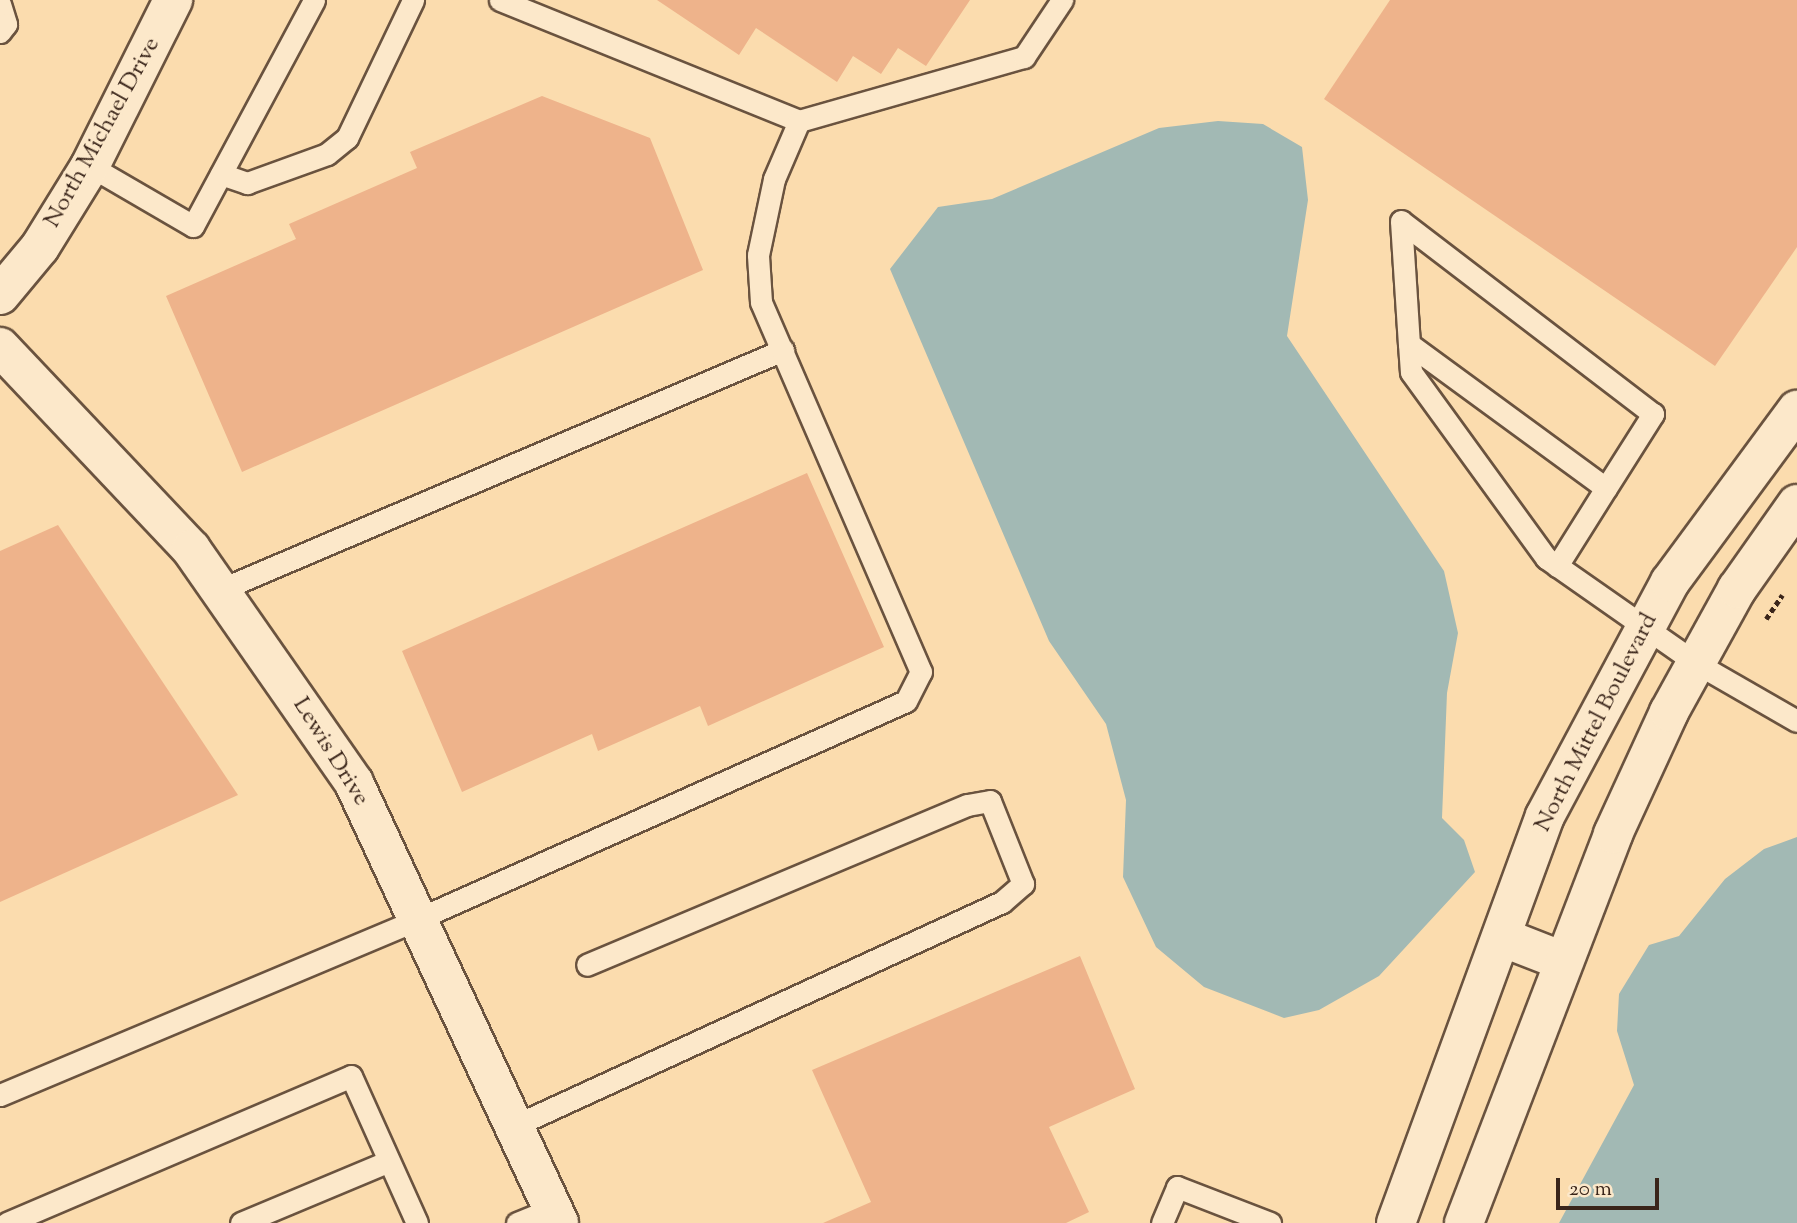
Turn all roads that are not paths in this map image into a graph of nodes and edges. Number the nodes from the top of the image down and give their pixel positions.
1 (173, 0) edge
2 (314, 0) edge
3 (413, 0) edge
4 (500, 0) edge
5 (1062, 0) edge
6 (0, 4) edge
7 (0, 32) edge
8 (799, 121) junction
9 (90, 166) junction
10 (221, 174) junction
11 (0, 295) edge
12 (1409, 344) junction
13 (0, 347) edge
14 (783, 350) junction
15 (1797, 410) edge
16 (1606, 488) junction
17 (1797, 504) edge
18 (1557, 566) junction
19 (222, 589) junction
20 (1645, 629) junction
21 (1696, 663) junction
22 (1797, 720) edge
23 (418, 919) junction
24 (1504, 938) junction
25 (1563, 961) junction
26 (587, 965) dead end
27 (0, 1095) edge
28 (514, 1126) junction
29 (389, 1161) junction
30 (555, 1216) edge
31 (1266, 1222) edge
32 (7, 1223) edge
33 (241, 1223) edge
34 (417, 1223) edge
35 (517, 1223) edge
36 (1163, 1223) edge
37 (1396, 1223) edge
38 (1464, 1223) edge

1 - 9 street, North Michael Drive
2 - 10 lane
3 - 10 lane
4 - 8 lane
5 - 8 lane
6 - 7 lane
8 - 14 lane
9 - 10 lane
9 - 11 street, North Michael Drive
12 - 16 lane
12 - 16 lane
12 - 18 lane
13 - 19 street, Lewis Drive
14 - 19 lane
14 - 23 lane
15 - 20 street, North Mittel Boulevard
16 - 18 lane
17 - 21 street
18 - 20 lane
19 - 23 street, Lewis Drive
20 - 21 lane
20 - 24 street, North Mittel Boulevard
21 - 22 lane
21 - 25 street
23 - 27 lane
23 - 28 street, Lewis Drive
24 - 25 street
24 - 37 street, North Mittel Boulevard
25 - 38 street
26 - 28 lane
28 - 30 street, Lewis Drive
29 - 32 lane
29 - 33 lane
29 - 34 lane
30 - 35 lane
31 - 36 lane

